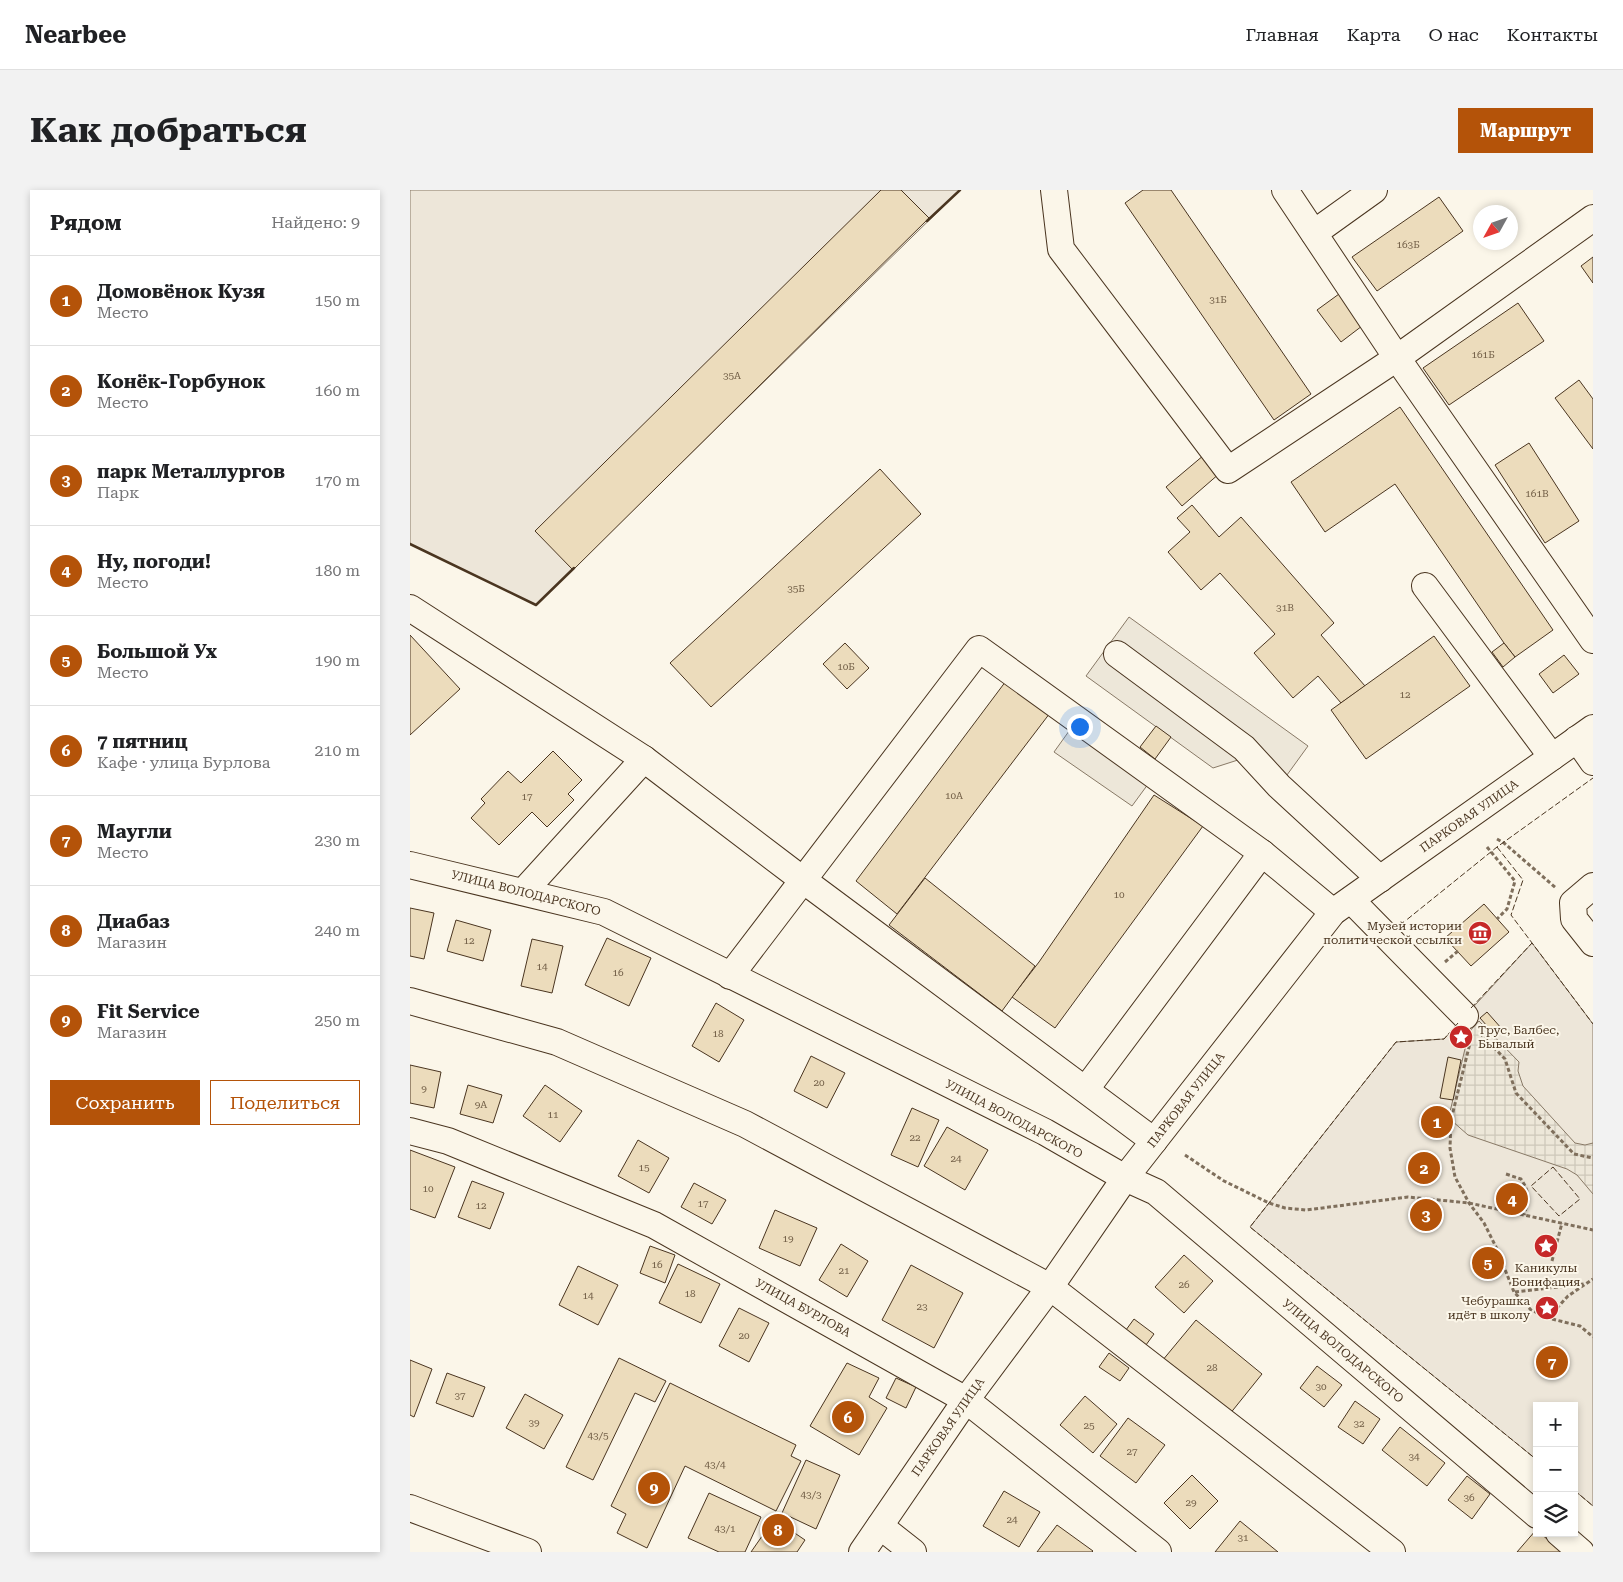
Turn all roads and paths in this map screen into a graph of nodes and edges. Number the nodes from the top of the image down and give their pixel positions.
1 (1054, 190) edge
2 (1285, 190) edge
3 (1374, 190) edge
4 (1593, 218) edge
5 (1314, 233) junction
6 (1397, 358) junction
7 (1425, 586) dead end
8 (410, 608) edge
9 (1593, 640) edge
10 (1117, 654) dead end
11 (1585, 734) edge
12 (1552, 757) junction
13 (644, 759) junction
14 (1593, 762) edge
15 (1497, 839) dead end
16 (1486, 847) dead end
17 (1262, 853) junction
18 (410, 865) edge
19 (1380, 879) junction
20 (803, 880) junction
21 (1593, 886) edge
22 (522, 892) junction
23 (1573, 903) junction
24 (1342, 906) junction
25 (1497, 919) dead end
26 (1593, 943) edge
27 (730, 976) junction
28 (410, 1002) edge
29 (1469, 1021) junction
30 (1086, 1088) junction
31 (410, 1131) edge
32 (1154, 1141) junction
33 (1185, 1155) dead end
34 (1593, 1158) edge
35 (1506, 1174) dead end
36 (1125, 1178) junction
37 (1468, 1203) junction
38 (1524, 1215) junction
39 (1562, 1223) junction
40 (1593, 1230) edge
41 (1552, 1261) dead end
42 (1593, 1279) edge
43 (1584, 1284) junction
44 (1050, 1287) junction
45 (1514, 1292) junction
46 (1548, 1318) junction
47 (1593, 1338) edge
48 (966, 1400) junction
49 (410, 1508) edge
50 (1533, 1512) edge
51 (880, 1526) junction
52 (1564, 1537) edge
53 (528, 1552) edge
54 (862, 1552) edge
55 (913, 1552) edge
56 (1158, 1552) edge
57 (1392, 1552) edge
58 (1581, 1552) edge

1 - 6 street
2 - 5 street
3 - 5 street
4 - 6 street
5 - 6 street
6 - 9 street
7 - 12 street
8 - 13 street
10 - 19 street
11 - 12 street, ПАРКОВАЯ УЛИЦА
11 - 14 street
12 - 19 street, ПАРКОВАЯ УЛИЦА
13 - 20 street
13 - 22 street
15 - 23 path
16 - 25 path
17 - 20 street
17 - 24 street
17 - 30 street
18 - 22 street, УЛИЦА ВОЛОДАРСКОГО
19 - 24 street, ПАРКОВАЯ УЛИЦА
20 - 27 street
20 - 30 street
21 - 23 street
22 - 27 street, УЛИЦА ВОЛОДАРСКОГО
23 - 26 street
24 - 29 street
24 - 32 street, ПАРКОВАЯ УЛИЦА
27 - 36 street, УЛИЦА ВОЛОДАРСКОГО
28 - 44 street
29 - 34 path
29 - 37 path
30 - 32 street
31 - 48 street, УЛИЦА БУРЛОВА
32 - 36 street, ПАРКОВАЯ УЛИЦА
33 - 37 path
35 - 38 path
36 - 44 street, ПАРКОВАЯ УЛИЦА
36 - 50 street, УЛИЦА ВОЛОДАРСКОГО
37 - 38 path
37 - 45 path
38 - 39 path
39 - 40 path
39 - 41 path
42 - 43 path
43 - 45 path
43 - 46 path
44 - 48 street, ПАРКОВАЯ УЛИЦА
44 - 57 street
45 - 46 path
46 - 47 path
48 - 51 street, ПАРКОВАЯ УЛИЦА
48 - 56 street, УЛИЦА БУРЛОВА
49 - 53 street
51 - 54 street, ПАРКОВАЯ УЛИЦА
51 - 55 street
52 - 58 street

